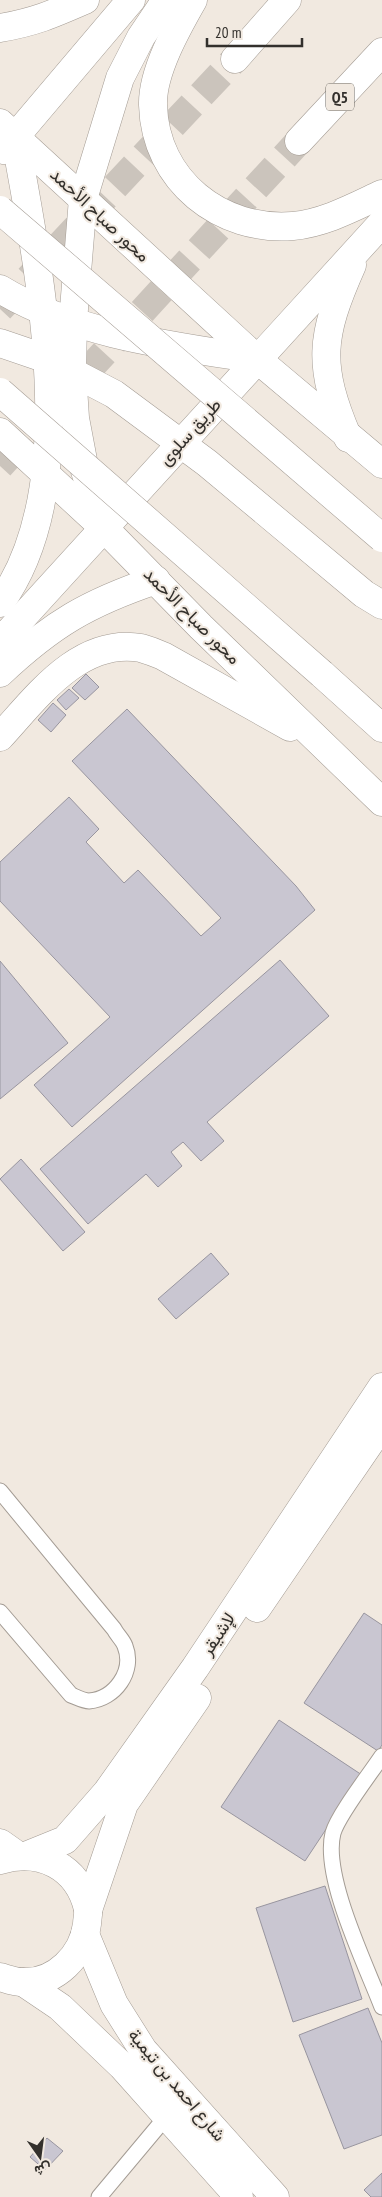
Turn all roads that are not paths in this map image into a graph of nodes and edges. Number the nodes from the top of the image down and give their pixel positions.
1 (131, 0) edge
2 (166, 0) edge
3 (193, 0) edge
4 (288, 0) edge
5 (74, 1) edge
6 (0, 28) edge
7 (382, 52) edge
8 (235, 58) tunnel mouth
9 (5, 138) edge
10 (299, 141) tunnel mouth
11 (382, 194) edge
12 (82, 199) junction
13 (0, 210) edge
14 (382, 223) edge
15 (361, 246) junction
16 (0, 288) edge
17 (41, 310) junction
18 (73, 321) junction
19 (0, 343) edge
20 (46, 359) junction
21 (257, 359) junction
22 (72, 372) junction
23 (0, 392) edge
24 (0, 432) edge
25 (348, 438) junction
26 (180, 443) junction
27 (382, 464) edge
28 (47, 474) junction
29 (104, 528) junction
30 (382, 538) edge
31 (156, 580) junction
32 (0, 603) edge
33 (382, 605) edge
34 (0, 642) edge
35 (0, 672) edge
36 (382, 728) edge
37 (0, 737) edge
38 (322, 744) junction
39 (382, 802) edge
40 (382, 1387) edge
41 (382, 1425) edge
42 (0, 1491) edge
43 (0, 1612) edge
44 (382, 1756) edge
45 (11, 1853) edge
46 (87, 1922) junction
47 (11, 1980) edge
48 (382, 2007) edge
49 (166, 2117) junction
50 (99, 2197) edge
51 (239, 2197) edge
52 (275, 2197) edge

1 - 9 main road
2 - 12 main road
3 - 11 main road
4 - 8 main road
5 - 6 main road
7 - 10 main road, Q5
9 - 12 main road, محور صباح الأحمد
9 - 17 main road
12 - 18 main road
12 - 21 main road, محور صباح الأحمد
13 - 30 main road, bridge
14 - 15 main road, طريق سلوى
15 - 21 main road, طريق سلوى
15 - 25 main road
16 - 17 main road
17 - 18 main road
17 - 20 main road
18 - 21 main road
18 - 22 main road
19 - 20 main road
20 - 22 main road
20 - 28 main road
21 - 25 main road, محور صباح الأحمد
21 - 26 main road, طريق سلوى
22 - 26 main road
22 - 29 main road
23 - 36 main road, bridge
24 - 28 main road, محور صباح الأحمد
25 - 27 main road, محور صباح الأحمد
26 - 29 main road, طريق سلوى
26 - 33 main road
28 - 29 main road, محور صباح الأحمد
28 - 32 main road
29 - 31 main road, محور صباح الأحمد
29 - 34 main road, طريق سلوى
31 - 35 main road
31 - 38 main road, محور صباح الأحمد
37 - 38 main road
38 - 39 main road, محور صباح الأحمد
40 - 45 main road, لإشيقر
41 - 46 main road, لإشيقر
42 - 43 lane
44 - 48 lane
45 - 46 main road, شارع احمد بن تيمية
46 - 47 main road, لإشيقر
46 - 52 main road, شارع احمد بن تيمية
47 - 49 main road, شارع احمد بن تيمية
49 - 50 lane
49 - 51 main road, شارع احمد بن تيمية

